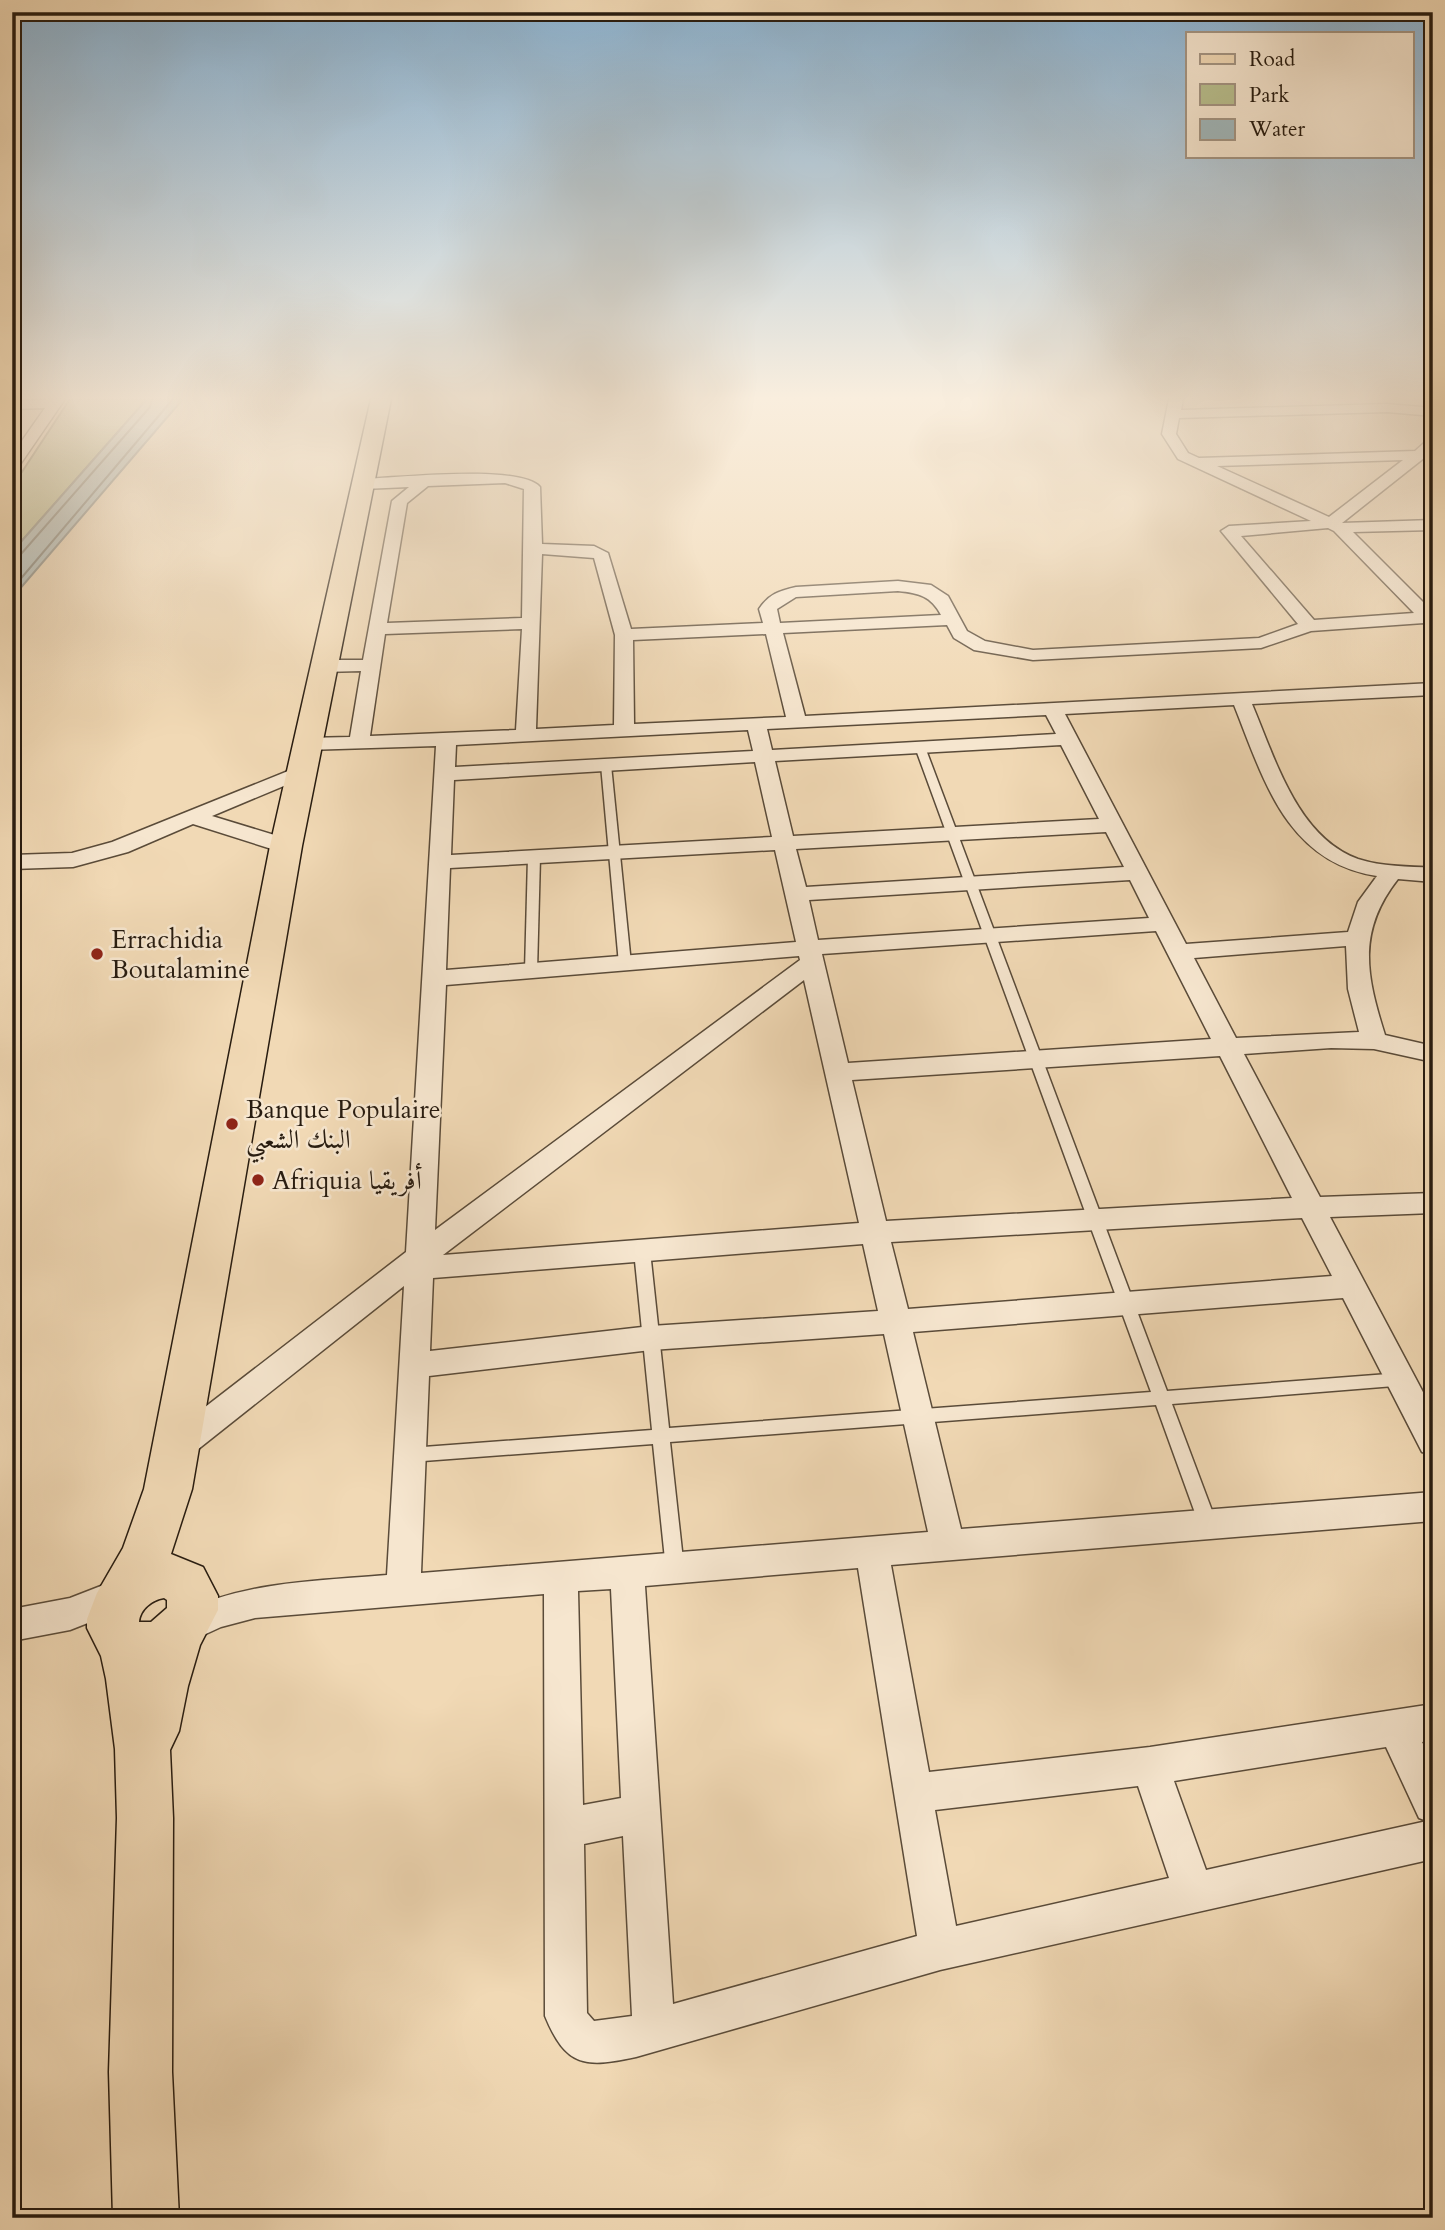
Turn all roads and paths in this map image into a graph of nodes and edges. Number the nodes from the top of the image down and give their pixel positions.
1 (359, 503) edge
2 (400, 503) edge
3 (533, 503) edge
4 (1286, 503) edge
5 (1362, 503) edge
6 (1336, 525) junction
7 (1433, 525) edge
8 (534, 549) junction
9 (1431, 619) edge
10 (951, 620) junction
11 (531, 623) junction
12 (1310, 626) junction
13 (771, 627) junction
14 (377, 629) junction
15 (624, 635) junction
16 (371, 665) junction
17 (323, 666) junction
18 (1433, 689) edge
19 (1241, 700) junction
20 (1053, 710) junction
21 (797, 721) junction
22 (757, 722) junction
23 (624, 730) junction
24 (526, 736) junction
25 (1068, 739) junction
26 (446, 740) junction
27 (359, 743) junction
28 (920, 747) junction
29 (764, 756) junction
30 (304, 757) junction
31 (606, 765) junction
32 (444, 774) junction
33 (195, 818) junction
34 (1112, 825) junction
35 (952, 834) junction
36 (785, 844) junction
37 (286, 846) junction
38 (614, 853) junction
39 (534, 857) junction
40 (12, 862) edge
41 (440, 862) junction
42 (1393, 871) junction
43 (1137, 873) junction
44 (1433, 875) edge
45 (970, 883) junction
46 (797, 894) junction
47 (1164, 924) junction
48 (989, 934) junction
49 (1360, 938) junction
50 (1178, 952) junction
51 (811, 956) junction
52 (625, 964) junction
53 (531, 971) junction
54 (434, 978) junction
55 (1374, 1041) junction
56 (1227, 1046) junction
57 (1433, 1054) edge
58 (1035, 1059) junction
59 (838, 1072) junction
60 (1433, 1203) edge
61 (1310, 1206) junction
62 (1095, 1220) junction
63 (875, 1232) junction
64 (642, 1251) junction
65 (419, 1263) junction
66 (1352, 1286) junction
67 (1127, 1306) junction
68 (896, 1322) junction
69 (651, 1338) junction
70 (414, 1365) junction
71 (1401, 1380) junction
72 (1161, 1396) junction
73 (917, 1414) junction
74 (660, 1436) junction
75 (1433, 1442) edge
76 (410, 1455) junction
77 (171, 1469) junction
78 (1433, 1506) edge
79 (1208, 1524) junction
80 (948, 1546) junction
81 (872, 1552) junction
82 (675, 1569) junction
83 (628, 1572) junction
84 (561, 1578) junction
85 (403, 1591) junction
86 (255, 1602) joint
87 (185, 1609) junction
88 (125, 1615) junction
89 (48, 1622) junction
90 (12, 1625) edge
91 (1433, 1722) edge
92 (1396, 1728) junction
93 (146, 1761) junction
94 (1150, 1766) junction
95 (914, 1793) junction
96 (1433, 1804) edge
97 (642, 1813) junction
98 (564, 1828) junction
99 (1433, 1839) edge
100 (1195, 1892) junction
101 (940, 1950) junction
102 (654, 2031) junction
103 (146, 2218) edge

1 - 17 main road
2 - 14 street
3 - 8 street
4 - 6 street
5 - 6 street
6 - 7 street
6 - 9 street
6 - 12 street
8 - 11 street
8 - 15 street
9 - 12 street
10 - 12 street
10 - 13 street
10 - 13 street
11 - 14 street
11 - 24 street
13 - 15 street
13 - 21 street
14 - 16 street
15 - 23 street
16 - 17 street
16 - 27 street
17 - 30 main road
18 - 19 street
19 - 20 street
19 - 42 street
20 - 21 street
20 - 25 street
21 - 22 street
22 - 23 street
22 - 29 street
23 - 24 street
24 - 26 street
25 - 28 street
25 - 34 street
26 - 27 street
26 - 32 street
27 - 30 street
28 - 29 street
28 - 35 lane
29 - 31 street
29 - 36 street
30 - 33 street
30 - 37 main road
31 - 32 street
31 - 38 lane
32 - 41 street
33 - 37 street
33 - 40 street
34 - 35 street
34 - 43 street
35 - 36 street
35 - 45 lane
36 - 38 street
36 - 46 street
37 - 77 main road
38 - 39 street
38 - 52 lane
39 - 41 street
39 - 53 lane
41 - 54 street
42 - 44 street
42 - 49 street
43 - 45 street
43 - 47 street
45 - 46 street
45 - 48 lane
46 - 51 street
47 - 48 street
47 - 50 street
48 - 51 street
48 - 58 lane
49 - 50 street
49 - 55 street
50 - 56 street
51 - 52 street
51 - 59 street
51 - 65 street
52 - 53 street
53 - 54 street
54 - 65 street
55 - 56 street
55 - 57 street
56 - 58 street
56 - 61 street
58 - 59 street
58 - 62 lane
59 - 63 street
60 - 61 street
61 - 62 street
61 - 66 street
62 - 63 street
62 - 67 lane
63 - 64 street
63 - 68 street
64 - 65 street
64 - 69 lane
65 - 70 street
65 - 77 street
66 - 67 street
66 - 71 street
67 - 68 street
67 - 72 lane
68 - 69 street
68 - 73 street
69 - 70 street
69 - 74 lane
70 - 76 street
71 - 72 lane
71 - 75 street
72 - 73 lane
72 - 79 lane
73 - 74 lane
73 - 80 street
74 - 76 lane
74 - 82 lane
76 - 85 street
77 - 87 main road
77 - 88 main road
78 - 79 street
79 - 80 street
80 - 81 street
81 - 82 street
81 - 95 street
82 - 83 street
83 - 84 street
83 - 97 street
84 - 85 street
84 - 98 street
85 - 86 street
86 - 87 street
87 - 88 main road
87 - 93 main road
88 - 89 street
88 - 89 street
88 - 93 main road
89 - 90 street
91 - 92 street
92 - 94 street
92 - 96 street
93 - 103 main road
94 - 95 street
94 - 100 street
95 - 101 street
97 - 98 street
97 - 102 street
98 - 102 street
99 - 100 street
100 - 101 street
101 - 102 street

